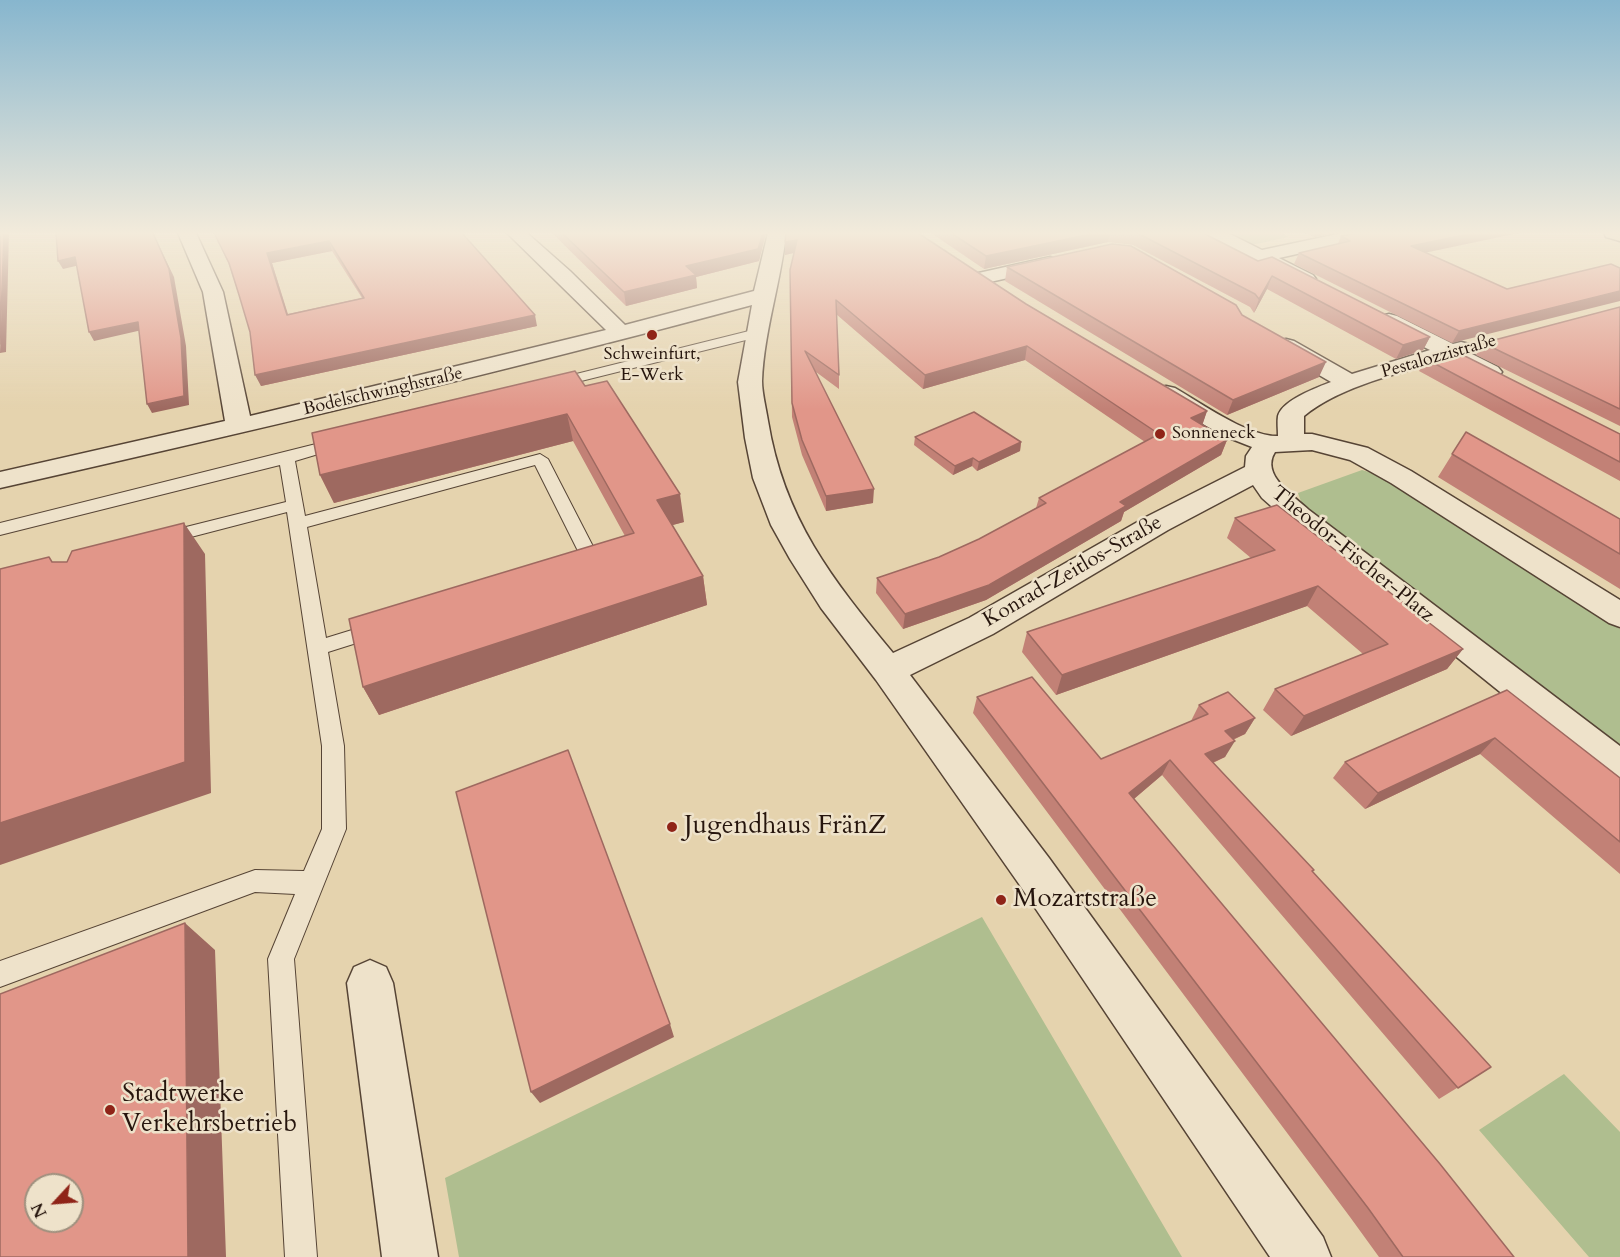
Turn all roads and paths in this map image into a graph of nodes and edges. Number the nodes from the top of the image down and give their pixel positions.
1 (213, 292) edge
2 (580, 292) edge
3 (764, 292) edge
4 (1003, 292) edge
5 (764, 295) junction
6 (1008, 295) edge
7 (1370, 311) edge
8 (757, 333) junction
9 (622, 334) junction
10 (1271, 337) edge
11 (1484, 343) edge
12 (1450, 352) junction
13 (1147, 382) edge
14 (1351, 383) junction
15 (1514, 384) edge
16 (535, 389) edge
17 (239, 426) junction
18 (360, 437) edge
19 (1272, 452) junction
20 (286, 458) junction
21 (0, 480) edge
22 (296, 515) junction
23 (0, 529) edge
24 (151, 542) edge
25 (569, 569) edge
26 (1620, 615) edge
27 (397, 623) edge
28 (317, 648) junction
29 (888, 671) junction
30 (1620, 767) edge
31 (312, 883) junction
32 (0, 974) edge
33 (370, 982) dead end
34 (301, 1257) edge
35 (410, 1257) edge
36 (1303, 1257) edge

1 - 17 street
2 - 9 street
3 - 5 street
4 - 6 street
5 - 8 street
5 - 9 street, Bodelschwinghstraße
7 - 12 street
8 - 16 lane
8 - 29 street
9 - 17 street, Bodelschwinghstraße
10 - 14 street
11 - 12 street, Pestalozzistraße
12 - 14 street, Pestalozzistraße
12 - 15 street
13 - 19 street
14 - 19 street, Pestalozzistraße
17 - 21 street, Bodelschwinghstraße
18 - 20 lane
19 - 26 street
19 - 29 street, Konrad-Zeitlos-Straße
19 - 30 street, Theodor-Fischer-Platz
20 - 22 lane
20 - 23 lane
22 - 24 lane
22 - 25 lane
22 - 28 lane
27 - 28 lane
28 - 31 lane
29 - 36 street
31 - 32 lane
31 - 34 lane
33 - 35 street

